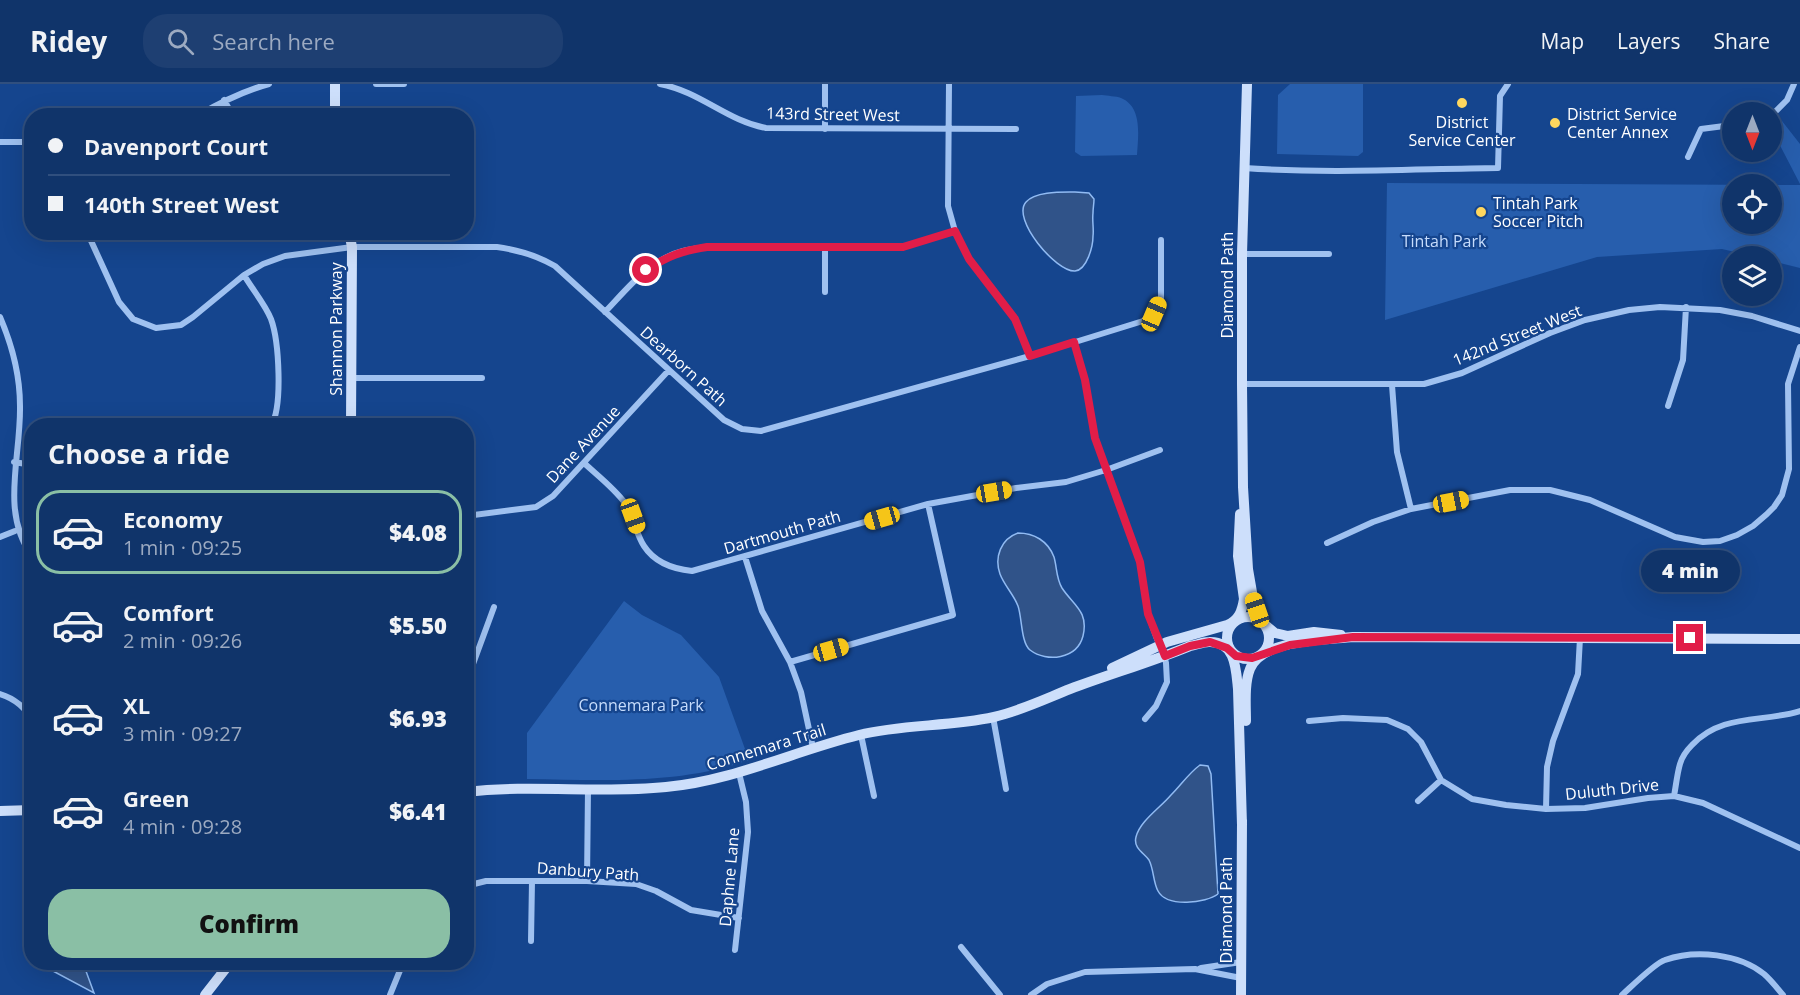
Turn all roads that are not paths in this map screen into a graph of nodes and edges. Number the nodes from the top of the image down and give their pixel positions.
1 (269, 84) edge
2 (335, 84) edge
3 (376, 84) edge
4 (404, 84) edge
5 (660, 84) edge
6 (825, 84) edge
7 (949, 84) edge
8 (1248, 84) edge
9 (1508, 84) edge
10 (1794, 84) edge
11 (224, 100) junction
12 (1782, 105) edge
13 (210, 108) edge
14 (228, 108) edge
15 (335, 108) edge
16 (1722, 126) edge
17 (825, 129) junction
18 (949, 129) junction
19 (1016, 129) dead end
20 (0, 142) edge
21 (24, 142) edge
22 (1688, 157) dead end
23 (1244, 168) junction
24 (955, 231) junction
25 (91, 240) edge
26 (351, 240) edge
27 (1161, 240) dead end
28 (352, 247) junction
29 (825, 248) junction
30 (1242, 254) junction
31 (1329, 254) dead end
32 (244, 275) junction
33 (825, 292) dead end
34 (1686, 308) junction
35 (605, 312) junction
36 (0, 317) edge
37 (1800, 331) edge
38 (1074, 342) junction
39 (1800, 347) edge
40 (1030, 356) junction
41 (669, 370) junction
42 (351, 378) junction
43 (482, 378) dead end
44 (1242, 384) junction
45 (1392, 385) junction
46 (1668, 406) dead end
47 (275, 418) edge
48 (351, 418) edge
49 (1160, 450) dead end
50 (14, 462) junction
51 (584, 463) junction
52 (24, 464) edge
53 (1106, 470) junction
54 (1243, 487) junction
55 (928, 504) junction
56 (1411, 509) junction
57 (474, 515) edge
58 (15, 531) junction
59 (0, 537) edge
60 (1327, 543) dead end
61 (24, 546) edge
62 (745, 557) junction
63 (494, 607) dead end
64 (1234, 622) junction
65 (1264, 624) junction
66 (1353, 637) junction
67 (1580, 638) junction
68 (1800, 639) edge
69 (1162, 651) junction
70 (1231, 652) junction
71 (1262, 654) junction
72 (474, 661) edge
73 (790, 662) junction
74 (0, 694) edge
75 (24, 708) edge
76 (1800, 711) edge
77 (993, 717) junction
78 (1145, 719) dead end
79 (1309, 721) dead end
80 (861, 735) junction
81 (813, 748) junction
82 (739, 773) junction
83 (1441, 780) junction
84 (588, 789) junction
85 (1006, 789) dead end
86 (474, 791) edge
87 (874, 796) dead end
88 (1674, 796) junction
89 (1418, 801) dead end
90 (1546, 809) junction
91 (24, 810) edge
92 (0, 811) edge
93 (1242, 825) junction
94 (1800, 848) edge
95 (532, 881) junction
96 (587, 881) junction
97 (474, 884) edge
98 (739, 918) junction
99 (531, 941) dead end
100 (962, 947) dead end
101 (735, 950) dead end
102 (1241, 962) junction
103 (1195, 969) junction
104 (225, 970) edge
105 (400, 970) edge
106 (1241, 978) junction
107 (205, 995) edge
108 (390, 995) edge
109 (1000, 995) edge
110 (1031, 995) edge
111 (1241, 995) edge
112 (1622, 995) edge
113 (1783, 995) edge

1 - 11 street
2 - 15 street
3 - 4 street
5 - 17 street, 143rd Street West
6 - 17 street
7 - 18 street
8 - 23 street, Diamond Path
9 - 23 street
10 - 12 street
11 - 13 street
11 - 14 street
16 - 22 street
17 - 18 street, 143rd Street West
18 - 19 street, 143rd Street West
18 - 24 street
20 - 21 street
23 - 30 street, Diamond Path
24 - 29 street
24 - 40 street
25 - 32 street, Dearborn Path
26 - 28 street, Shannon Parkway
27 - 38 street, Dearborn Path
28 - 32 street, Dearborn Path
28 - 35 street, Dearborn Path
28 - 42 street, Shannon Parkway
29 - 33 street
29 - 35 street
30 - 31 street
30 - 44 street, Diamond Path
32 - 47 street
34 - 37 street, 142nd Street West
34 - 45 street, 142nd Street West
34 - 46 street
35 - 41 street, Dearborn Path
36 - 50 street
38 - 40 street, Dearborn Path
38 - 53 street
39 - 56 street
40 - 41 street, Dearborn Path
41 - 51 street, Dane Avenue
42 - 43 street
42 - 48 street, Shannon Parkway
44 - 45 street, 142nd Street West
44 - 54 street, Diamond Path
45 - 56 street
49 - 53 street, Dartmouth Path
50 - 52 street
50 - 58 street
51 - 57 street, Dane Avenue
51 - 62 street, Dartmouth Path
53 - 55 street, Dartmouth Path
53 - 69 street
54 - 64 street, Diamond Path
54 - 65 street, Diamond Path
55 - 62 street, Dartmouth Path
55 - 73 street
56 - 60 street
58 - 59 street
58 - 61 street
62 - 73 street
63 - 72 street
64 - 65 street
64 - 69 street, Connemara Trail
64 - 70 street, Diamond Path
65 - 66 street
65 - 71 street, Diamond Path
66 - 67 street
66 - 71 street
67 - 68 street
67 - 90 street
69 - 70 street, Connemara Trail
69 - 77 street, Connemara Trail
69 - 78 street
70 - 71 street
70 - 93 street, Diamond Path
71 - 93 street, Diamond Path
73 - 81 street
74 - 75 street
76 - 88 street
77 - 80 street, Connemara Trail
77 - 85 street
79 - 83 street
80 - 81 street, Connemara Trail
80 - 87 street
81 - 82 street, Connemara Trail
82 - 84 street, Connemara Trail
82 - 98 street, Daphne Lane
83 - 89 street
83 - 90 street, Duluth Drive
84 - 86 street, Connemara Trail
84 - 96 street
88 - 90 street, Duluth Drive
88 - 94 street, Duluth Drive
91 - 92 street
93 - 102 street, Diamond Path
95 - 96 street, Danbury Path
95 - 97 street, Danbury Path
95 - 99 street
96 - 98 street, Danbury Path
98 - 101 street, Daphne Lane
100 - 109 street
102 - 103 street
102 - 106 street, Diamond Path
103 - 106 street
103 - 110 street
104 - 107 street
105 - 108 street
106 - 111 street, Diamond Path
112 - 113 street

